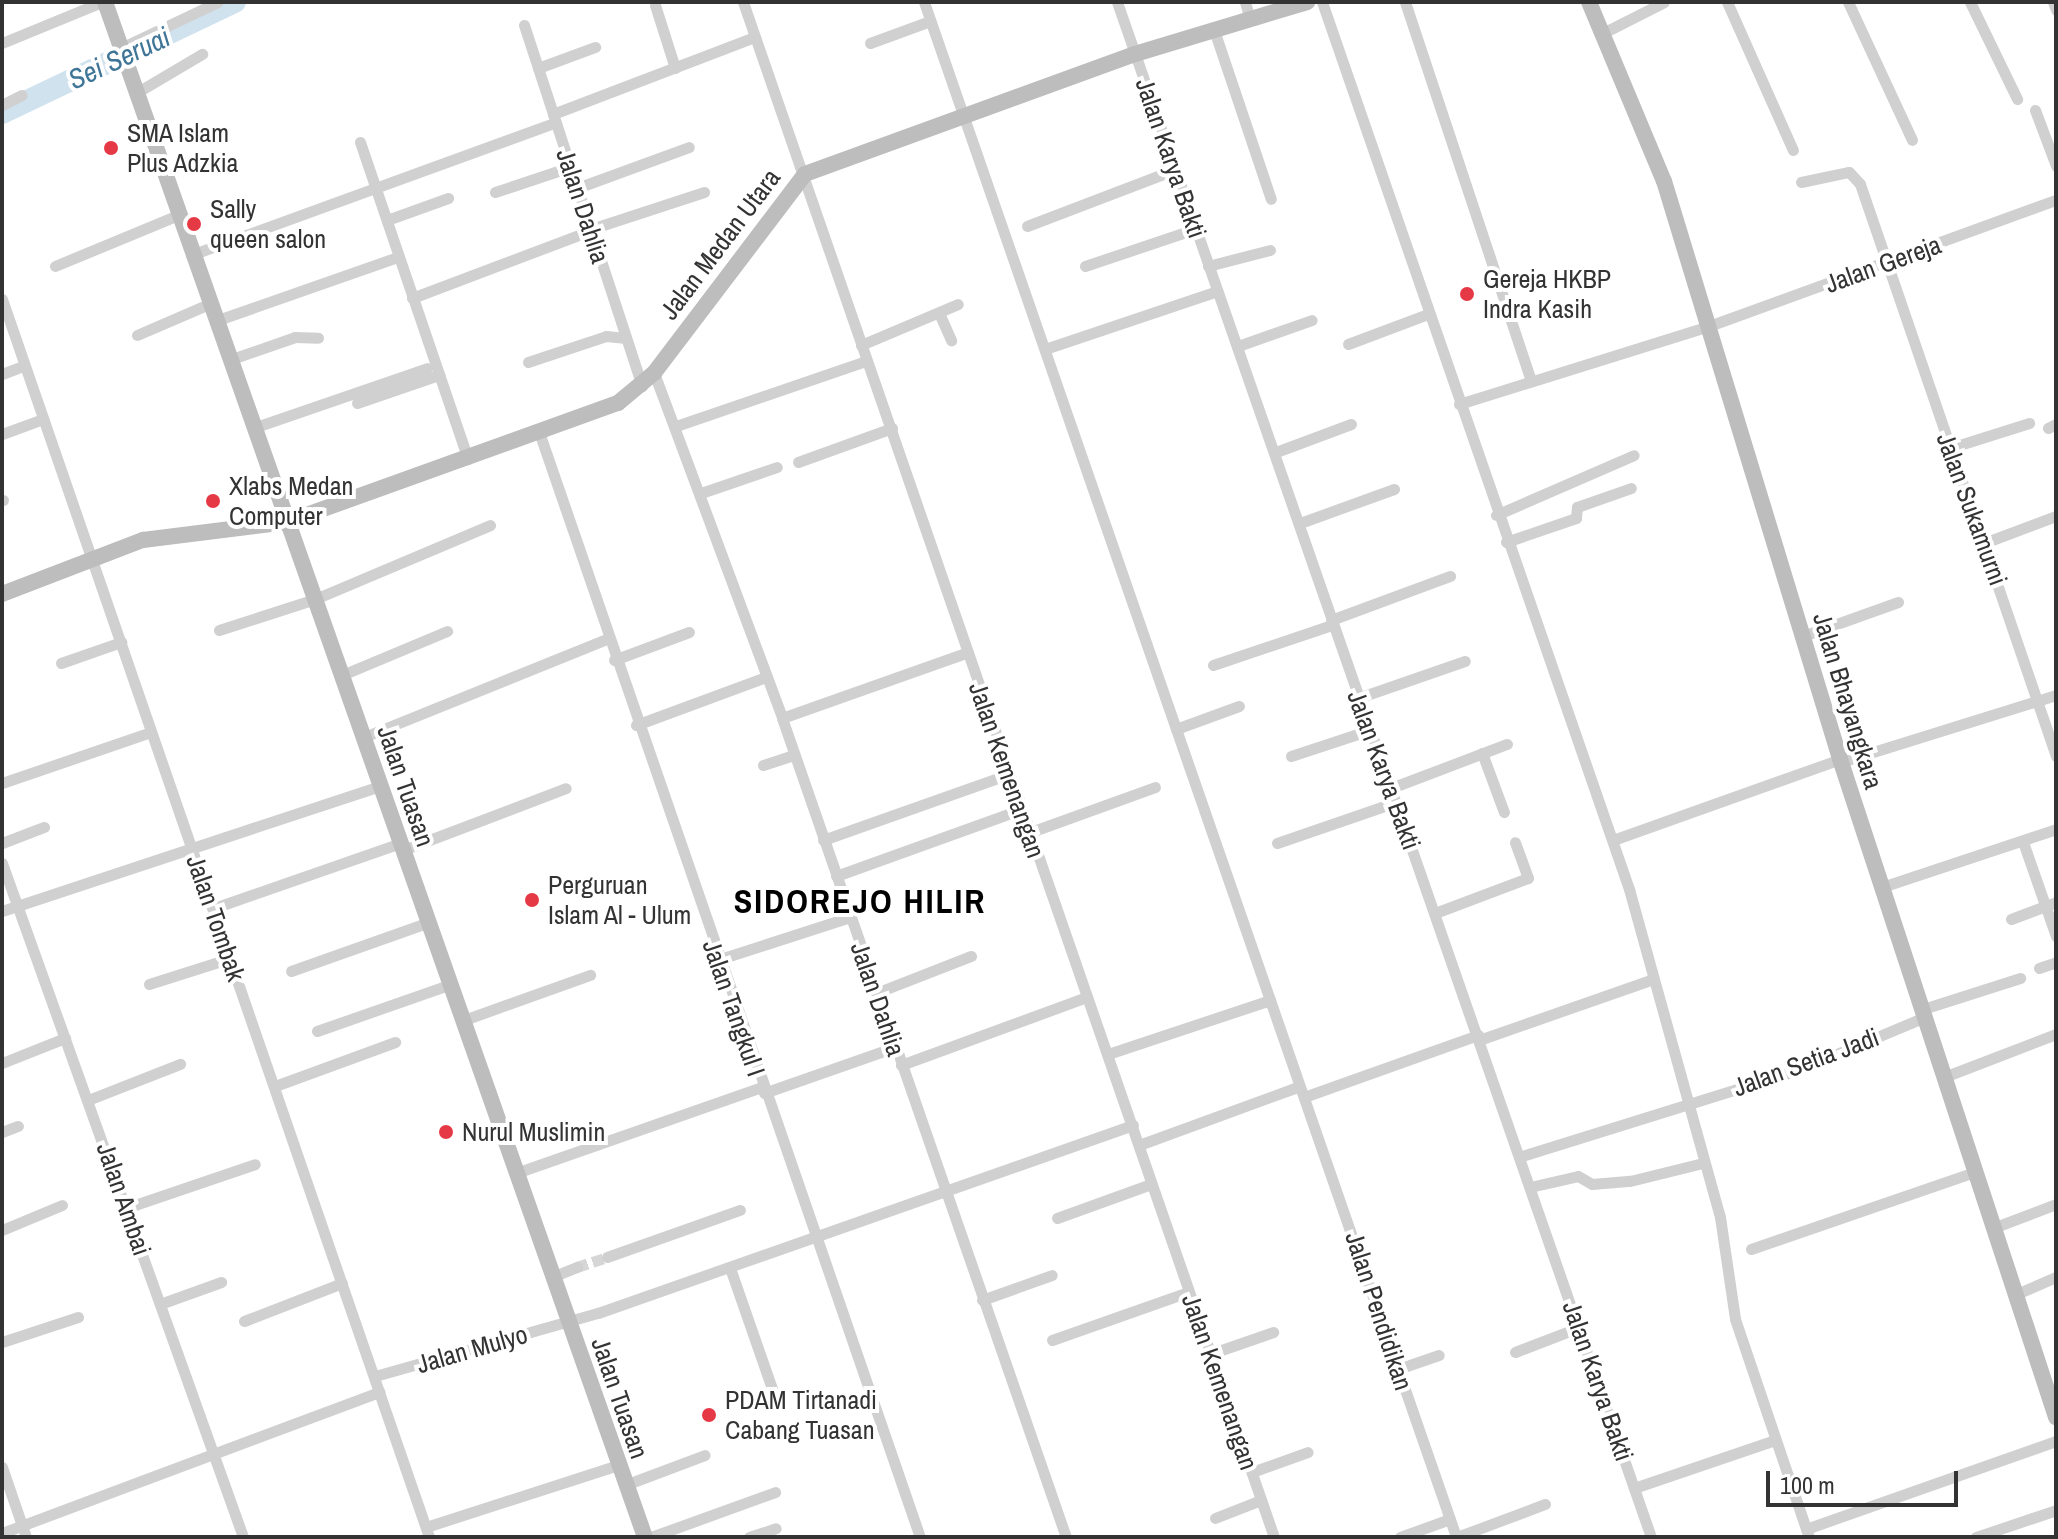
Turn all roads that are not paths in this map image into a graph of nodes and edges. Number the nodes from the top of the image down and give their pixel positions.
1 (103, 2) edge
2 (218, 2) edge
3 (743, 2) edge
4 (924, 2) edge
5 (1117, 2) edge
6 (1245, 2) edge
7 (1307, 2) edge
8 (1322, 2) edge
9 (1405, 2) edge
10 (1589, 2) edge
11 (1664, 2) edge
12 (1727, 2) edge
13 (1848, 2) edge
14 (1970, 2) edge
15 (2053, 2) edge
16 (655, 5) dead end
17 (2056, 10) edge
18 (1250, 19) junction
19 (930, 21) junction
20 (524, 25) dead end
21 (1214, 30) junction
22 (1603, 33) junction
23 (755, 37) junction
24 (2, 43) edge
25 (870, 43) dead end
26 (595, 47) dead end
27 (121, 50) junction
28 (202, 54) dead end
29 (1135, 54) junction
30 (538, 68) junction
31 (675, 68) junction
32 (133, 85) junction
33 (22, 95) dead end
34 (2017, 99) dead end
35 (2, 105) edge
36 (2035, 110) dead end
37 (963, 114) junction
38 (554, 118) junction
39 (1912, 140) dead end
40 (360, 142) dead end
41 (689, 147) dead end
42 (1793, 150) dead end
43 (2056, 166) edge
44 (570, 167) junction
45 (1174, 170) junction
46 (805, 174) junction
47 (1801, 182) dead end
48 (376, 187) junction
49 (577, 188) junction
50 (495, 192) dead end
51 (704, 192) dead end
52 (448, 198) dead end
53 (1271, 199) dead end
54 (2056, 200) edge
55 (178, 215) junction
56 (387, 220) junction
57 (1027, 226) dead end
58 (1195, 229) junction
59 (592, 230) junction
60 (1270, 250) dead end
61 (191, 255) junction
62 (398, 257) junction
63 (1885, 263) junction
64 (55, 266) dead end
65 (1085, 266) dead end
66 (1208, 266) junction
67 (1217, 291) junction
68 (412, 298) junction
69 (2, 299) edge
70 (209, 304) junction
71 (958, 304) dead end
72 (939, 313) junction
73 (1428, 314) junction
74 (1312, 320) dead end
75 (215, 321) junction
76 (1709, 326) junction
77 (137, 335) dead end
78 (318, 338) dead end
79 (626, 338) junction
80 (951, 340) dead end
81 (1348, 344) dead end
82 (861, 345) junction
83 (1238, 346) junction
84 (1045, 349) junction
85 (229, 360) junction
86 (866, 361) junction
87 (528, 362) dead end
88 (23, 366) junction
89 (427, 368) dead end
90 (654, 373) junction
91 (2, 374) edge
92 (439, 375) junction
93 (1531, 381) junction
94 (642, 386) junction
95 (357, 403) dead end
96 (1459, 404) junction
97 (43, 419) junction
98 (2029, 423) dead end
99 (1351, 424) dead end
100 (676, 426) junction
101 (253, 428) junction
102 (892, 428) junction
103 (539, 432) junction
104 (2, 434) edge
105 (1950, 448) junction
106 (1276, 452) junction
107 (1634, 455) dead end
108 (468, 459) junction
109 (798, 462) dead end
110 (777, 467) dead end
111 (1631, 488) dead end
112 (1394, 489) dead end
113 (701, 493) junction
114 (1496, 515) junction
115 (2056, 516) edge
116 (287, 522) junction
117 (1300, 523) junction
118 (490, 525) dead end
119 (1506, 542) junction
120 (1984, 543) junction
121 (93, 556) junction
122 (1450, 576) dead end
123 (2, 594) edge
124 (315, 599) junction
125 (1898, 602) dead end
126 (1332, 622) junction
127 (219, 630) dead end
128 (447, 631) dead end
129 (689, 632) dead end
130 (1803, 636) junction
131 (607, 639) junction
132 (121, 642) junction
133 (968, 652) junction
134 (614, 660) junction
135 (1465, 661) dead end
136 (61, 663) dead end
137 (1213, 665) dead end
138 (342, 675) junction
139 (766, 677) junction
140 (2056, 695) edge
141 (1358, 698) junction
142 (2038, 702) junction
143 (1239, 706) dead end
144 (782, 718) junction
145 (636, 725) junction
146 (1176, 729) junction
147 (1370, 730) junction
148 (151, 732) junction
149 (364, 737) junction
150 (1507, 744) dead end
151 (1482, 753) junction
152 (794, 755) junction
153 (1291, 756) dead end
154 (2056, 756) edge
155 (1841, 760) junction
156 (763, 765) dead end
157 (1007, 775) junction
158 (2, 783) edge
159 (381, 786) junction
160 (1155, 787) dead end
161 (566, 788) dead end
162 (1391, 788) junction
163 (1396, 802) junction
164 (1019, 810) junction
165 (1504, 812) dead end
166 (44, 827) dead end
167 (2056, 829) edge
168 (1028, 833) junction
169 (823, 840) junction
170 (1613, 840) junction
171 (1515, 842) dead end
172 (2023, 842) junction
173 (2, 843) edge
174 (1277, 843) dead end
175 (191, 845) junction
176 (402, 846) junction
177 (2, 863) edge
178 (836, 876) junction
179 (1882, 887) junction
180 (2051, 904) edge
181 (16, 906) junction
182 (214, 908) junction
183 (2, 911) edge
184 (1435, 913) junction
185 (850, 917) junction
186 (2011, 919) dead end
187 (429, 922) junction
188 (2056, 936) edge
189 (971, 956) dead end
190 (231, 958) junction
191 (717, 960) junction
192 (2056, 962) edge
193 (2039, 968) dead end
194 (291, 971) dead end
195 (590, 975) dead end
196 (2020, 978) dead end
197 (1653, 979) junction
198 (149, 984) dead end
199 (451, 984) junction
200 (876, 993) junction
201 (1087, 997) junction
202 (1270, 1000) junction
203 (1924, 1013) junction
204 (464, 1020) junction
205 (317, 1031) dead end
206 (2056, 1034) edge
207 (1478, 1037) junction
208 (65, 1038) junction
209 (395, 1042) dead end
210 (895, 1047) junction
211 (1108, 1054) junction
212 (2, 1063) edge
213 (180, 1064) dead end
214 (901, 1065) junction
215 (1944, 1077) junction
216 (275, 1086) junction
217 (762, 1090) junction
218 (1302, 1091) junction
219 (88, 1100) junction
220 (1686, 1101) junction
221 (1133, 1125) junction
222 (18, 1126) dead end
223 (2, 1132) edge
224 (1139, 1145) junction
225 (1519, 1157) junction
226 (1703, 1163) junction
227 (255, 1164) dead end
228 (1974, 1172) junction
229 (516, 1173) junction
230 (1151, 1184) junction
231 (1530, 1187) junction
232 (945, 1194) junction
233 (2056, 1204) edge
234 (62, 1205) dead end
235 (126, 1208) junction
236 (740, 1210) dead end
237 (1057, 1218) dead end
238 (1993, 1228) junction
239 (2, 1230) edge
240 (814, 1239) junction
241 (1751, 1249) dead end
242 (607, 1257) tunnel mouth
243 (577, 1267) tunnel mouth
244 (730, 1268) junction
245 (1052, 1275) dead end
246 (552, 1277) junction
247 (2056, 1277) edge
248 (221, 1282) dead end
249 (342, 1283) junction
250 (1188, 1292) junction
251 (2014, 1295) junction
252 (982, 1300) junction
253 (160, 1304) junction
254 (78, 1317) dead end
255 (244, 1321) dead end
256 (569, 1322) junction
257 (1580, 1327) junction
258 (1273, 1332) dead end
259 (1052, 1340) dead end
260 (2, 1342) edge
261 (1515, 1352) dead end
262 (1210, 1354) junction
263 (1439, 1355) dead end
264 (1398, 1369) junction
265 (375, 1376) junction
266 (380, 1392) junction
267 (775, 1397) dead end
268 (2055, 1413) edge
269 (1775, 1440) junction
270 (2056, 1441) edge
271 (1308, 1452) dead end
272 (213, 1453) junction
273 (705, 1455) dead end
274 (618, 1465) junction
275 (2, 1467) edge
276 (1252, 1472) junction
277 (625, 1485) junction
278 (1634, 1488) junction
279 (775, 1492) dead end
280 (1261, 1500) junction
281 (1545, 1504) dead end
282 (2056, 1510) edge
283 (1215, 1518) dead end
284 (1450, 1519) junction
285 (776, 1528) dead end
286 (24, 1532) edge
287 (427, 1532) edge
288 (2, 1533) edge
289 (1808, 1533) edge
290 (243, 1537) edge
291 (645, 1537) edge
292 (651, 1537) edge
293 (749, 1537) edge
294 (920, 1537) edge
295 (1066, 1537) edge
296 (1274, 1537) edge
297 (1400, 1537) edge
298 (1456, 1537) edge
299 (1651, 1537) edge
300 (1976, 1537) edge

1 - 24 street
1 - 27 street, Jalan Tuasan
2 - 27 street
3 - 23 street, Jalan Kemenangan
4 - 19 street
5 - 29 street, Jalan Karya Bakti
6 - 18 street
7 - 18 street, Jalan Medan Utara
8 - 73 street
9 - 93 street
10 - 22 street, Jalan Bhayangkara
11 - 22 street
12 - 42 street
13 - 39 street
14 - 34 street
15 - 17 street
16 - 31 street
18 - 21 street, Jalan Medan Utara
19 - 25 street
19 - 37 street
20 - 30 street, Jalan Dahlia
21 - 29 street, Jalan Medan Utara
21 - 53 street
22 - 76 street, Jalan Bhayangkara
23 - 31 street
23 - 46 street, Jalan Kemenangan
26 - 30 street
27 - 32 street, Jalan Tuasan
28 - 32 street
29 - 37 street, Jalan Medan Utara
29 - 45 street, Jalan Karya Bakti
30 - 38 street, Jalan Dahlia
31 - 38 street
32 - 55 street, Jalan Tuasan
33 - 35 street
36 - 43 street
37 - 46 street, Jalan Medan Utara
37 - 84 street
38 - 44 street, Jalan Dahlia
38 - 48 street
40 - 48 street
41 - 49 street
44 - 49 street, Jalan Dahlia
44 - 50 street
45 - 57 street
45 - 58 street, Jalan Karya Bakti
46 - 82 street, Jalan Kemenangan
46 - 90 street, Jalan Medan Utara
47 - 63 street, Jalan Sukamurni
48 - 56 street
48 - 61 street
49 - 59 street, Jalan Dahlia
51 - 59 street
52 - 56 street
54 - 63 street, Jalan Gereja
55 - 61 street, Jalan Tuasan
55 - 64 street
56 - 62 street
58 - 65 street
58 - 66 street, Jalan Karya Bakti
59 - 68 street
59 - 79 street, Jalan Dahlia
60 - 66 street
61 - 70 street, Jalan Tuasan
62 - 68 street
62 - 75 street
63 - 76 street, Jalan Gereja
63 - 105 street, Jalan Sukamurni
66 - 67 street, Jalan Karya Bakti
67 - 83 street, Jalan Karya Bakti
67 - 84 street
68 - 92 street
69 - 88 street, Jalan Tombak
70 - 75 street, Jalan Tuasan
70 - 77 street
71 - 72 street
72 - 80 street
72 - 82 street
73 - 81 street
73 - 96 street
74 - 83 street
75 - 85 street, Jalan Tuasan
76 - 93 street, Jalan Gereja
76 - 130 street, Jalan Bhayangkara
78 - 85 street
79 - 87 street
79 - 94 street, Jalan Dahlia
82 - 86 street, Jalan Kemenangan
83 - 106 street, Jalan Karya Bakti
84 - 146 street
85 - 101 street, Jalan Tuasan
86 - 100 street
86 - 102 street, Jalan Kemenangan
88 - 91 street
88 - 97 street, Jalan Tombak
89 - 101 street
90 - 94 street, Jalan Medan Utara
90 - 100 street, Jalan Dahlia
92 - 95 street
92 - 108 street
93 - 96 street, Jalan Gereja
94 - 103 street, Jalan Medan Utara
96 - 114 street
97 - 104 street
97 - 121 street, Jalan Tombak
98 - 105 street
99 - 106 street
100 - 113 street, Jalan Dahlia
101 - 116 street, Jalan Tuasan
102 - 109 street
102 - 133 street, Jalan Kemenangan
103 - 108 street, Jalan Medan Utara
103 - 131 street, Jalan Tangkul I
105 - 120 street, Jalan Sukamurni
106 - 117 street, Jalan Karya Bakti
107 - 114 street
108 - 116 street, Jalan Medan Utara
110 - 113 street
111 - 119 street
112 - 117 street
113 - 139 street, Jalan Dahlia
114 - 119 street
115 - 120 street
116 - 121 street, Jalan Medan Utara
116 - 124 street, Jalan Tuasan
117 - 126 street, Jalan Karya Bakti
118 - 124 street
119 - 170 street
120 - 142 street, Jalan Sukamurni
121 - 123 street, Jalan Medan Utara
121 - 132 street, Jalan Tombak
122 - 126 street
124 - 127 street
124 - 138 street, Jalan Tuasan
125 - 130 street
126 - 137 street
126 - 141 street, Jalan Karya Bakti
128 - 138 street
129 - 134 street
130 - 155 street, Jalan Bhayangkara
131 - 134 street, Jalan Tangkul I
131 - 149 street
132 - 136 street
132 - 148 street, Jalan Tombak
133 - 144 street
133 - 157 street, Jalan Kemenangan
134 - 145 street, Jalan Tangkul I
135 - 141 street
138 - 149 street, Jalan Tuasan
139 - 144 street, Jalan Dahlia
139 - 145 street
140 - 142 street
141 - 147 street, Jalan Karya Bakti
142 - 154 street, Jalan Sukamurni
142 - 155 street
143 - 146 street
144 - 152 street, Jalan Dahlia
145 - 191 street, Jalan Tangkul I
146 - 202 street
147 - 153 street
147 - 162 street, Jalan Karya Bakti
148 - 158 street
148 - 175 street, Jalan Tombak
149 - 159 street, Jalan Tuasan
150 - 151 street
151 - 162 street
151 - 165 street
152 - 156 street
152 - 169 street, Jalan Dahlia
155 - 170 street
155 - 179 street, Jalan Bhayangkara
157 - 164 street, Jalan Kemenangan
157 - 169 street
159 - 175 street
159 - 176 street, Jalan Tuasan
160 - 168 street
161 - 176 street
162 - 163 street, Jalan Karya Bakti
163 - 174 street
163 - 184 street, Jalan Karya Bakti
164 - 168 street, Jalan Kemenangan
164 - 178 street
166 - 173 street
167 - 172 street
168 - 201 street, Jalan Kemenangan
169 - 178 street, Jalan Dahlia
170 - 197 street
171 - 184 street
172 - 179 street
172 - 180 street
175 - 181 street
175 - 182 street, Jalan Tombak
176 - 182 street
176 - 187 street, Jalan Tuasan
177 - 181 street, Jalan Ambai
178 - 185 street, Jalan Dahlia
179 - 203 street, Jalan Bhayangkara
180 - 186 street
180 - 188 street
181 - 183 street
181 - 208 street, Jalan Ambai
182 - 190 street, Jalan Tombak
184 - 207 street, Jalan Karya Bakti
185 - 191 street
185 - 200 street, Jalan Dahlia
187 - 194 street
187 - 199 street, Jalan Tuasan
189 - 200 street
190 - 198 street
190 - 216 street, Jalan Tombak
191 - 217 street, Jalan Tangkul I
192 - 193 street
195 - 204 street
196 - 203 street, Jalan Setia Jadi
197 - 207 street
197 - 220 street
199 - 204 street, Jalan Tuasan
199 - 205 street
200 - 210 street, Jalan Dahlia
201 - 211 street, Jalan Kemenangan
201 - 214 street
202 - 211 street
202 - 218 street
203 - 215 street, Jalan Bhayangkara
203 - 220 street, Jalan Setia Jadi
204 - 229 street, Jalan Tuasan
206 - 215 street
207 - 218 street
207 - 225 street, Jalan Karya Bakti
208 - 212 street
208 - 219 street, Jalan Ambai
209 - 216 street
210 - 214 street, Jalan Dahlia
210 - 217 street
211 - 221 street, Jalan Kemenangan
213 - 219 street
214 - 232 street, Jalan Dahlia
215 - 228 street, Jalan Bhayangkara
216 - 249 street, Jalan Tombak
217 - 229 street
217 - 240 street, Jalan Tangkul I
218 - 224 street
218 - 264 street, Jalan Pendidikan
219 - 235 street, Jalan Ambai
220 - 225 street, Jalan Setia Jadi
220 - 226 street
221 - 224 street, Jalan Kemenangan
221 - 232 street, Jalan Mulyo
222 - 223 street
224 - 230 street, Jalan Kemenangan
225 - 231 street, Jalan Karya Bakti
226 - 231 street
226 - 269 street
227 - 235 street
228 - 238 street, Jalan Bhayangkara
228 - 241 street
229 - 246 street, Jalan Tuasan
230 - 237 street
230 - 250 street, Jalan Kemenangan
231 - 257 street, Jalan Karya Bakti
232 - 240 street, Jalan Mulyo
232 - 252 street, Jalan Dahlia
233 - 238 street
234 - 239 street
235 - 253 street, Jalan Ambai
236 - 242 street
238 - 251 street, Jalan Bhayangkara
240 - 244 street, Jalan Mulyo
240 - 294 street, Jalan Tangkul I
243 - 246 street
244 - 256 street, Jalan Mulyo
244 - 267 street
245 - 252 street
246 - 256 street, Jalan Tuasan
247 - 251 street
248 - 253 street
249 - 255 street
249 - 265 street, Jalan Tombak
250 - 259 street
250 - 262 street, Jalan Kemenangan
251 - 268 street, Jalan Bhayangkara
252 - 295 street, Jalan Dahlia
253 - 272 street, Jalan Ambai
254 - 260 street
256 - 265 street, Jalan Mulyo
256 - 274 street, Jalan Tuasan
257 - 261 street
257 - 278 street, Jalan Karya Bakti
258 - 262 street
262 - 276 street, Jalan Kemenangan
263 - 264 street
264 - 284 street, Jalan Pendidikan
265 - 266 street, Jalan Tombak
266 - 272 street
266 - 287 street, Jalan Tombak
269 - 278 street
269 - 289 street
270 - 289 street
271 - 276 street
272 - 286 street
272 - 290 street, Jalan Ambai
273 - 277 street
274 - 277 street, Jalan Tuasan
274 - 287 street
275 - 286 street
276 - 280 street, Jalan Kemenangan
277 - 291 street, Jalan Tuasan
278 - 299 street, Jalan Karya Bakti
279 - 292 street
280 - 283 street
280 - 296 street, Jalan Kemenangan
281 - 298 street
282 - 300 street
284 - 297 street
284 - 298 street, Jalan Pendidikan
285 - 293 street
286 - 288 street

